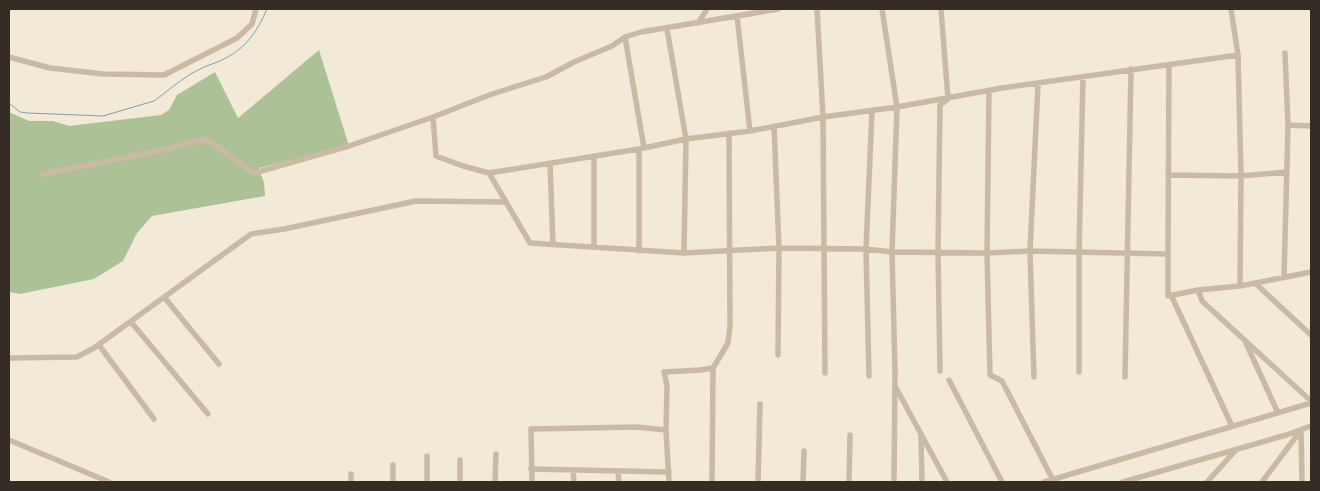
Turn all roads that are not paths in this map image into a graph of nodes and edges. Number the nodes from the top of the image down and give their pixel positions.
1 (256, 9) edge
2 (707, 9) edge
3 (778, 9) edge
4 (817, 9) edge
5 (882, 9) edge
6 (941, 9) edge
7 (1231, 9) edge
8 (737, 16) junction
9 (698, 23) junction
10 (666, 29) junction
11 (625, 37) junction
12 (1285, 54) dead end
13 (1238, 56) junction
14 (9, 57) edge
15 (1169, 65) junction
16 (1131, 69) junction
17 (1083, 77) junction
18 (1038, 84) junction
19 (989, 90) junction
20 (948, 98) junction
21 (897, 107) junction
22 (872, 111) junction
23 (434, 117) junction
24 (823, 117) junction
25 (1288, 125) junction
26 (774, 126) junction
27 (1311, 126) edge
28 (750, 131) junction
29 (729, 134) junction
30 (686, 139) junction
31 (642, 148) junction
32 (594, 156) junction
33 (550, 163) junction
34 (1287, 172) junction
35 (489, 173) junction
36 (42, 174) dead end
37 (1168, 175) junction
38 (1241, 176) junction
39 (506, 202) junction
40 (552, 245) junction
41 (594, 248) junction
42 (779, 248) junction
43 (825, 249) junction
44 (866, 249) junction
45 (639, 251) junction
46 (730, 251) junction
47 (938, 251) junction
48 (1030, 251) junction
49 (684, 252) junction
50 (892, 252) junction
51 (1079, 252) junction
52 (987, 253) junction
53 (1168, 254) junction
54 (1128, 255) junction
55 (1311, 272) edge
56 (1284, 276) junction
57 (1256, 284) junction
58 (1240, 286) junction
59 (1198, 290) junction
60 (1171, 295) junction
61 (164, 297) junction
62 (131, 322) junction
63 (1311, 336) edge
64 (1244, 339) junction
65 (99, 345) junction
66 (778, 355) dead end
67 (9, 358) edge
68 (220, 364) dead end
69 (713, 368) junction
70 (940, 372) dead end
71 (1079, 372) dead end
72 (825, 374) dead end
73 (869, 376) dead end
74 (1034, 377) dead end
75 (1125, 377) dead end
76 (950, 380) dead end
77 (894, 384) junction
78 (1311, 402) edge
79 (760, 404) dead end
80 (1278, 413) junction
81 (208, 414) dead end
82 (154, 419) dead end
83 (1232, 426) junction
84 (1311, 426) edge
85 (666, 430) junction
86 (1300, 430) junction
87 (921, 433) junction
88 (850, 435) dead end
89 (9, 440) edge
90 (1237, 449) junction
91 (804, 452) dead end
92 (496, 454) dead end
93 (428, 456) dead end
94 (460, 460) dead end
95 (393, 465) dead end
96 (531, 469) junction
97 (573, 471) junction
98 (618, 472) junction
99 (669, 472) junction
100 (351, 474) dead end
101 (1150, 474) junction
102 (1052, 480) junction
103 (109, 482) edge
104 (351, 482) edge
105 (394, 482) edge
106 (427, 482) edge
107 (460, 482) edge
108 (495, 482) edge
109 (532, 482) edge
110 (574, 482) edge
111 (619, 482) edge
112 (669, 482) edge
113 (712, 482) edge
114 (758, 482) edge
115 (803, 482) edge
116 (849, 482) edge
117 (894, 482) edge
118 (922, 482) edge
119 (947, 482) edge
120 (1002, 482) edge
121 (1044, 482) edge
122 (1123, 482) edge
123 (1143, 482) edge
124 (1207, 482) edge
125 (1262, 482) edge
126 (1302, 482) edge

1 - 14 street
2 - 9 street
3 - 8 street
4 - 24 street
5 - 21 street
6 - 20 street
7 - 13 street
8 - 9 street
8 - 28 street
9 - 10 street
10 - 11 street
10 - 30 street
11 - 23 street
11 - 31 street
12 - 25 street
13 - 15 street
13 - 38 street
15 - 16 street
15 - 37 street
16 - 17 street
16 - 54 street
17 - 18 street
17 - 51 street
18 - 19 street
18 - 48 street
19 - 20 street
19 - 52 street
20 - 21 street
20 - 47 street
21 - 22 street
21 - 50 street
22 - 24 street
22 - 44 street
23 - 35 street
23 - 36 street
24 - 26 street
24 - 43 street
25 - 27 street
25 - 34 street
26 - 28 street
26 - 42 street
28 - 29 street
29 - 30 street
29 - 46 street
30 - 31 street
30 - 49 street
31 - 32 street
31 - 45 street
32 - 33 street
32 - 41 street
33 - 35 street
33 - 40 street
34 - 38 street
34 - 56 street
35 - 39 street
37 - 38 street
37 - 53 street
38 - 58 street
39 - 40 street
39 - 61 street
40 - 41 street
41 - 45 street
42 - 43 street
42 - 46 street
42 - 66 street
43 - 44 street
43 - 72 street
44 - 50 street
44 - 73 street
45 - 49 street
46 - 49 street
46 - 69 street
47 - 50 street
47 - 52 street
47 - 70 street
48 - 51 street
48 - 52 street
48 - 74 street
50 - 77 street
51 - 54 street
51 - 71 street
52 - 102 street
53 - 54 street
53 - 60 street
54 - 75 street
55 - 56 street
56 - 57 street
57 - 58 street
57 - 63 street
58 - 59 street
59 - 60 street
59 - 64 street
60 - 83 street
61 - 62 street
61 - 68 street
62 - 65 street
62 - 81 street
64 - 78 street
64 - 80 street
65 - 67 street
65 - 82 street
69 - 85 street
69 - 113 street
76 - 120 street
77 - 87 street
77 - 117 street
78 - 80 street
79 - 114 street
80 - 83 street
83 - 102 street
84 - 86 street
85 - 96 street
85 - 99 street
86 - 90 street
86 - 125 street
86 - 126 street
87 - 118 street
87 - 119 street
88 - 116 street
89 - 103 street
90 - 101 street
90 - 124 street
91 - 115 street
92 - 108 street
93 - 106 street
94 - 107 street
95 - 105 street
96 - 97 street
96 - 109 street
97 - 98 street
97 - 110 street
98 - 99 street
98 - 111 street
99 - 112 street
100 - 104 street
101 - 122 street
101 - 123 street
102 - 121 street

